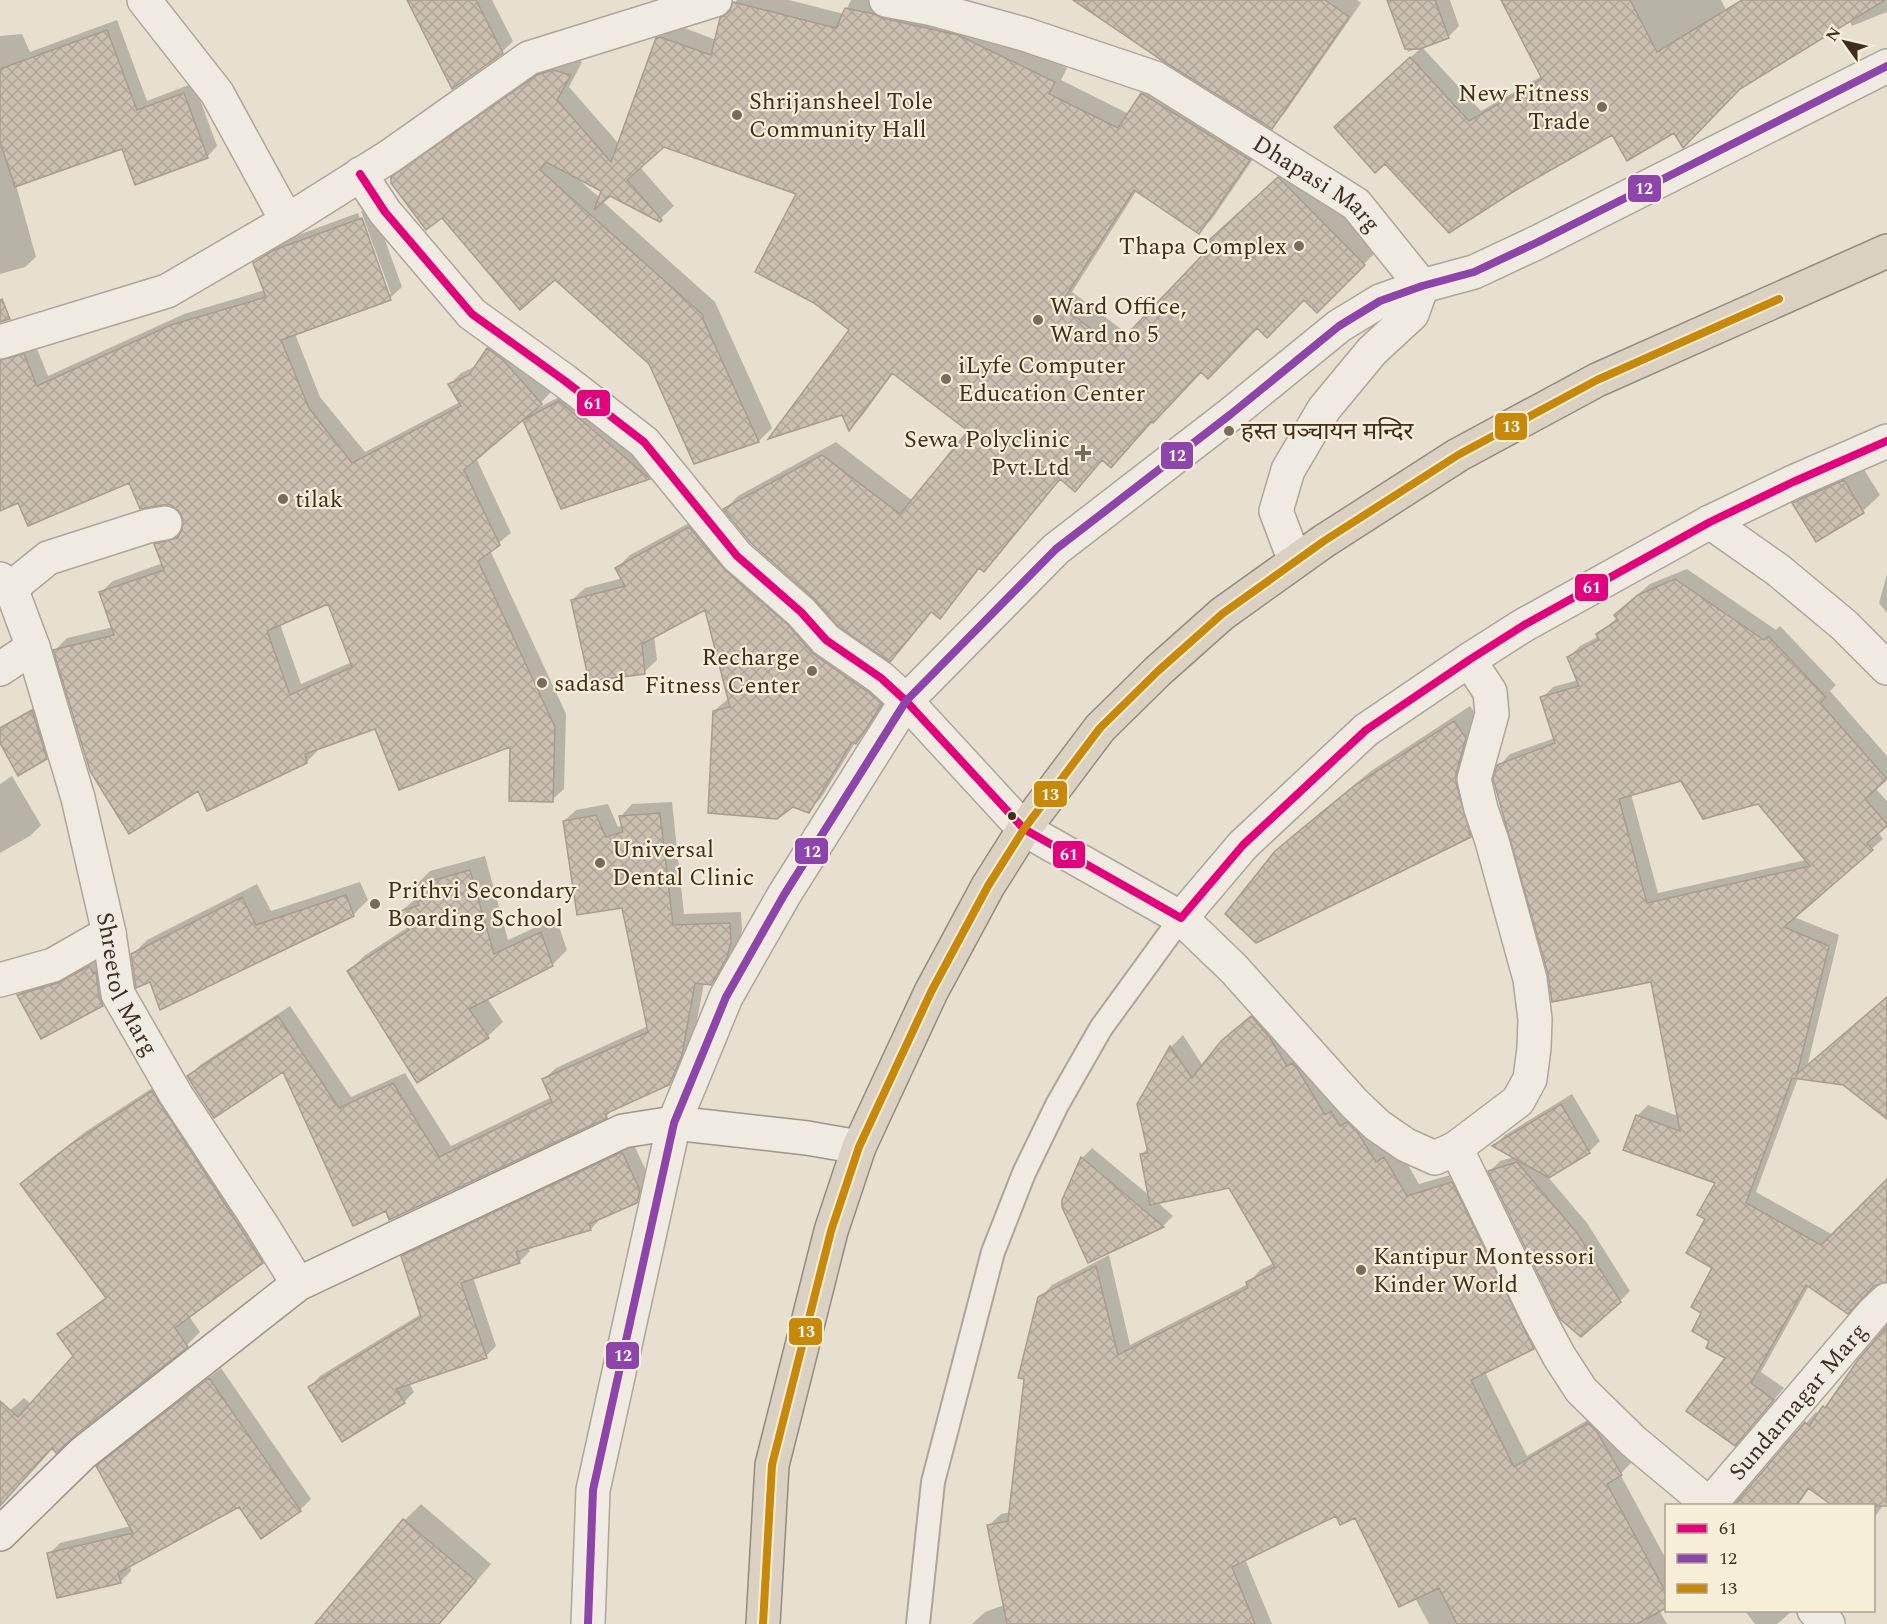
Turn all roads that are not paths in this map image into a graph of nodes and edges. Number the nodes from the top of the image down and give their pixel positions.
1 (144, 0) edge
2 (715, 0) edge
3 (886, 0) edge
4 (934, 4) edge
5 (1887, 66) edge
6 (360, 174) junction
7 (287, 221) junction
8 (1887, 251) edge
9 (1422, 286) junction
10 (0, 342) edge
11 (1887, 441) edge
12 (1710, 522) junction
13 (165, 523) dead end
14 (1295, 561) junction
15 (6, 584) edge
16 (33, 648) junction
17 (1469, 660) junction
18 (1887, 668) edge
19 (0, 669) edge
20 (906, 701) junction
21 (1024, 829) junction
22 (1181, 918) junction
23 (109, 933) junction
24 (0, 980) edge
25 (674, 1123) junction
26 (859, 1147) junction
27 (1456, 1148) junction
28 (298, 1284) junction
29 (1887, 1300) edge
30 (1709, 1504) edge
31 (1711, 1504) edge
32 (0, 1533) edge
33 (1815, 1612) edge
34 (588, 1624) edge
35 (763, 1624) edge
36 (918, 1624) edge
37 (1827, 1624) edge

1 - 7 street
2 - 6 street
3 - 4 street, Dhapasi Marg
4 - 9 street, Dhapasi Marg
5 - 9 street
6 - 7 street
6 - 20 street
7 - 10 street
8 - 14 highway
9 - 14 street
9 - 20 street
11 - 12 street
12 - 17 street
12 - 18 street
13 - 15 street
14 - 21 highway
15 - 16 street, Shreetol Marg
16 - 19 street
16 - 23 street, Shreetol Marg
17 - 22 street
17 - 27 street
20 - 21 street
20 - 25 street
21 - 22 street
21 - 26 highway
22 - 27 street
22 - 36 lane
23 - 24 street
23 - 28 street, Shreetol Marg
25 - 26 street
25 - 28 street
25 - 34 street
26 - 35 highway
27 - 30 street
28 - 32 street
29 - 31 street, Sundarnagar Marg
33 - 37 street

